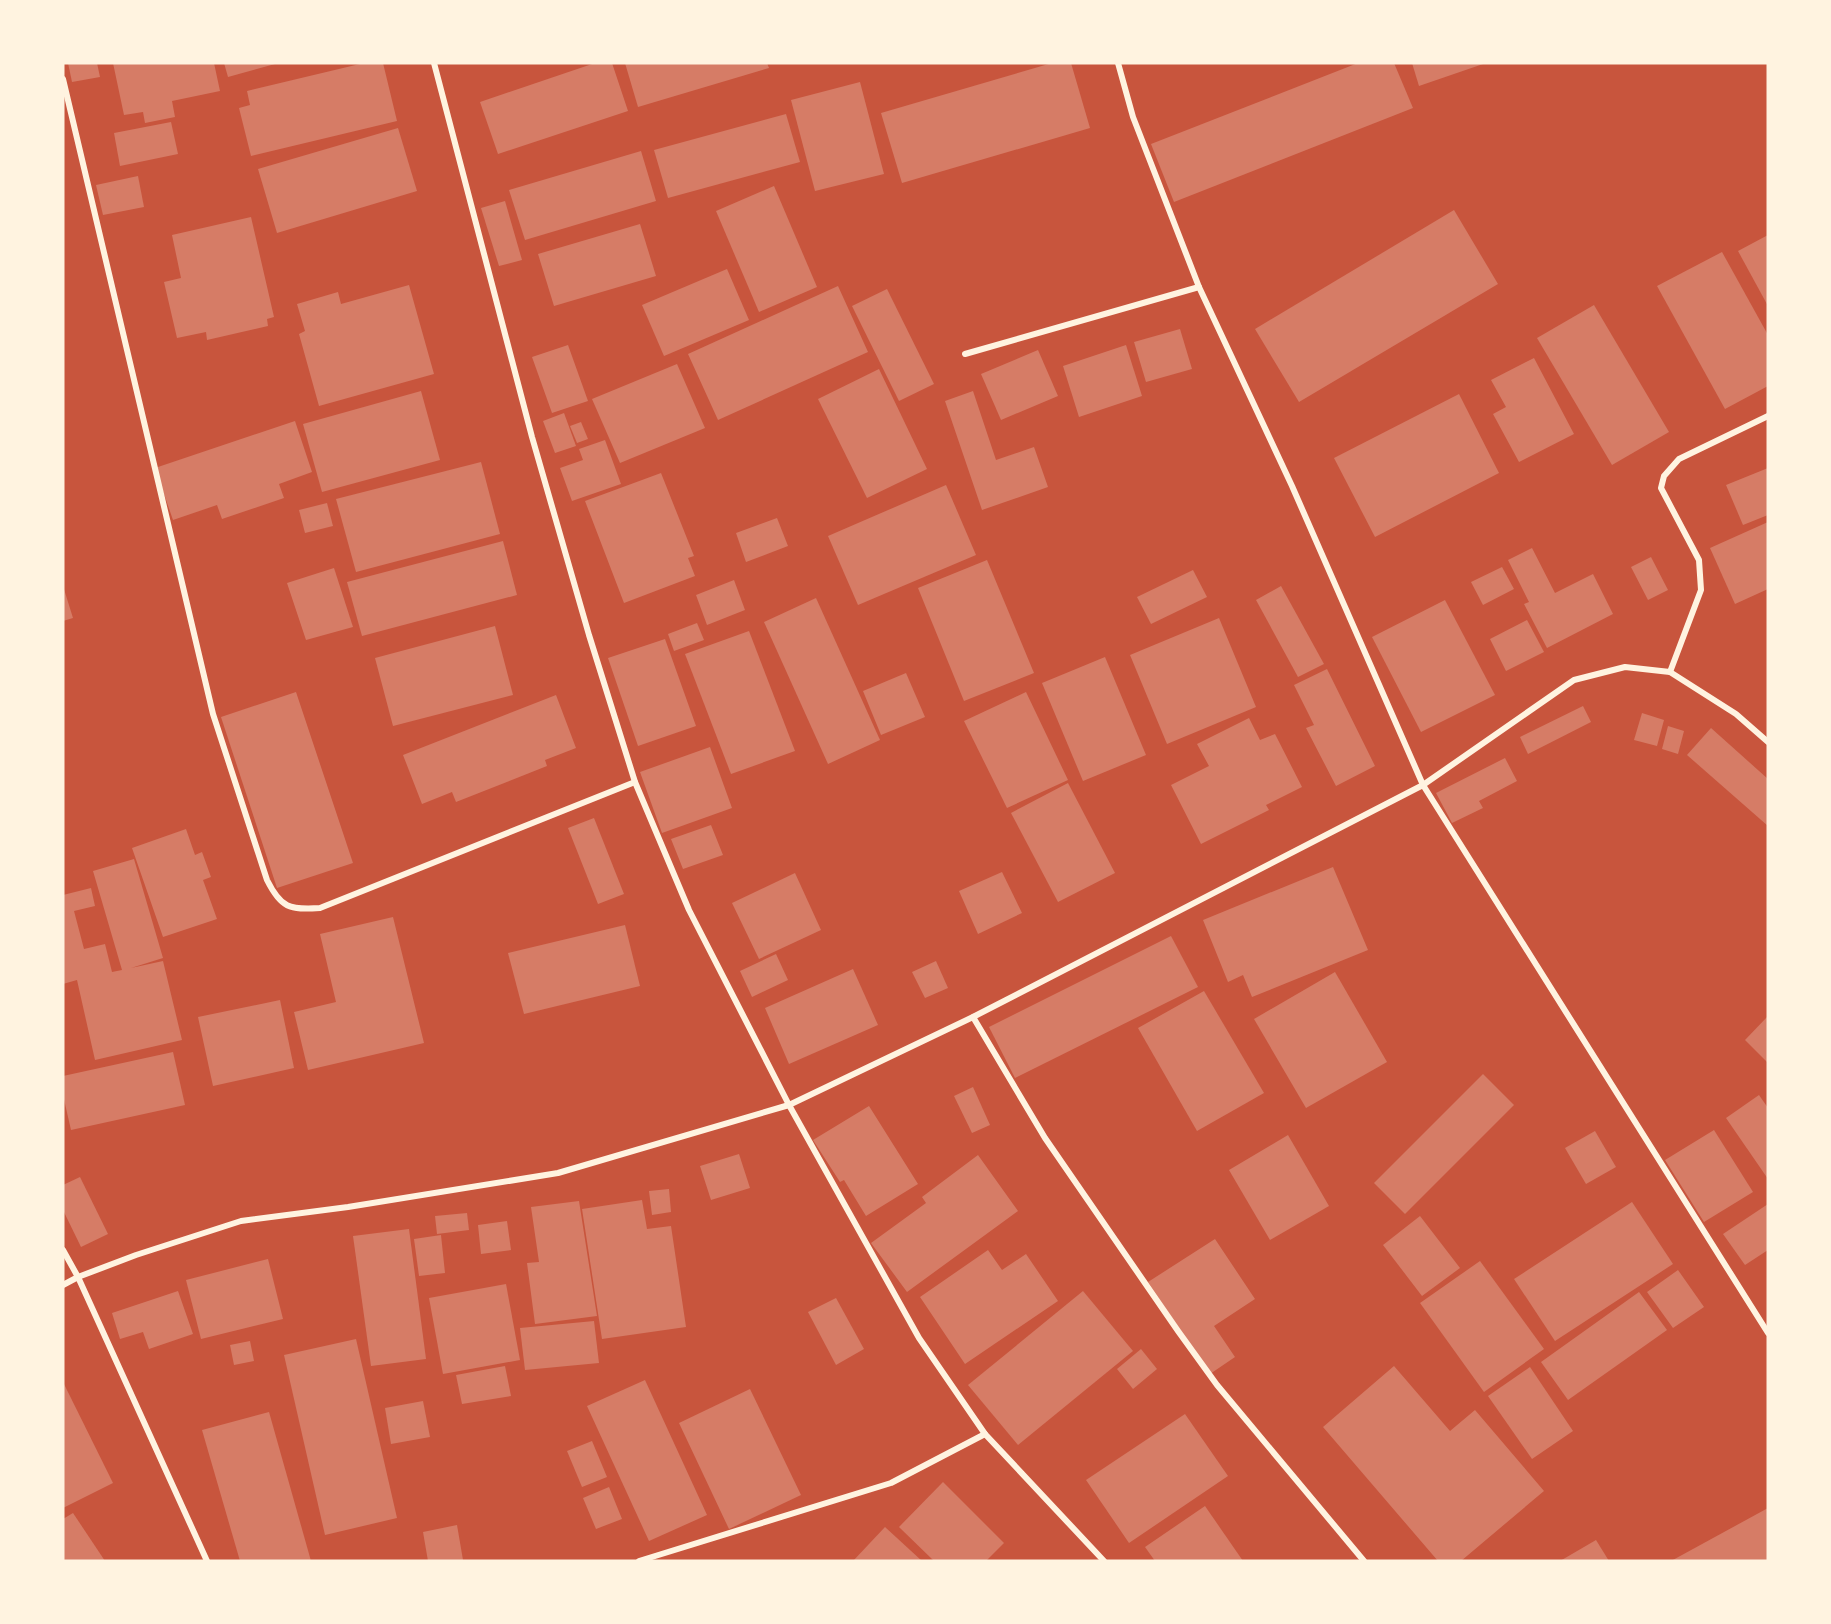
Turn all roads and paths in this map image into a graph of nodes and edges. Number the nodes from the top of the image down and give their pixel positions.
1 (434, 63) edge
2 (1118, 63) edge
3 (63, 79) edge
4 (1199, 287) junction
5 (965, 354) dead end
6 (1768, 416) edge
7 (1670, 672) junction
8 (1768, 742) edge
9 (635, 782) junction
10 (1423, 785) junction
11 (973, 1017) junction
12 (789, 1105) junction
13 (63, 1250) edge
14 (78, 1276) junction
15 (63, 1285) edge
16 (1768, 1333) edge
17 (985, 1434) junction
18 (207, 1561) edge
19 (639, 1561) edge
20 (1104, 1561) edge
21 (1364, 1561) edge

1 - 9 street
2 - 4 street
3 - 9 street
4 - 5 street
4 - 10 street
6 - 7 street
7 - 8 street
7 - 10 street
9 - 12 street
10 - 11 street
10 - 16 street
11 - 12 street
11 - 21 street
12 - 14 street
12 - 17 street
13 - 14 street
14 - 15 street
14 - 18 street
17 - 19 street
17 - 20 street

